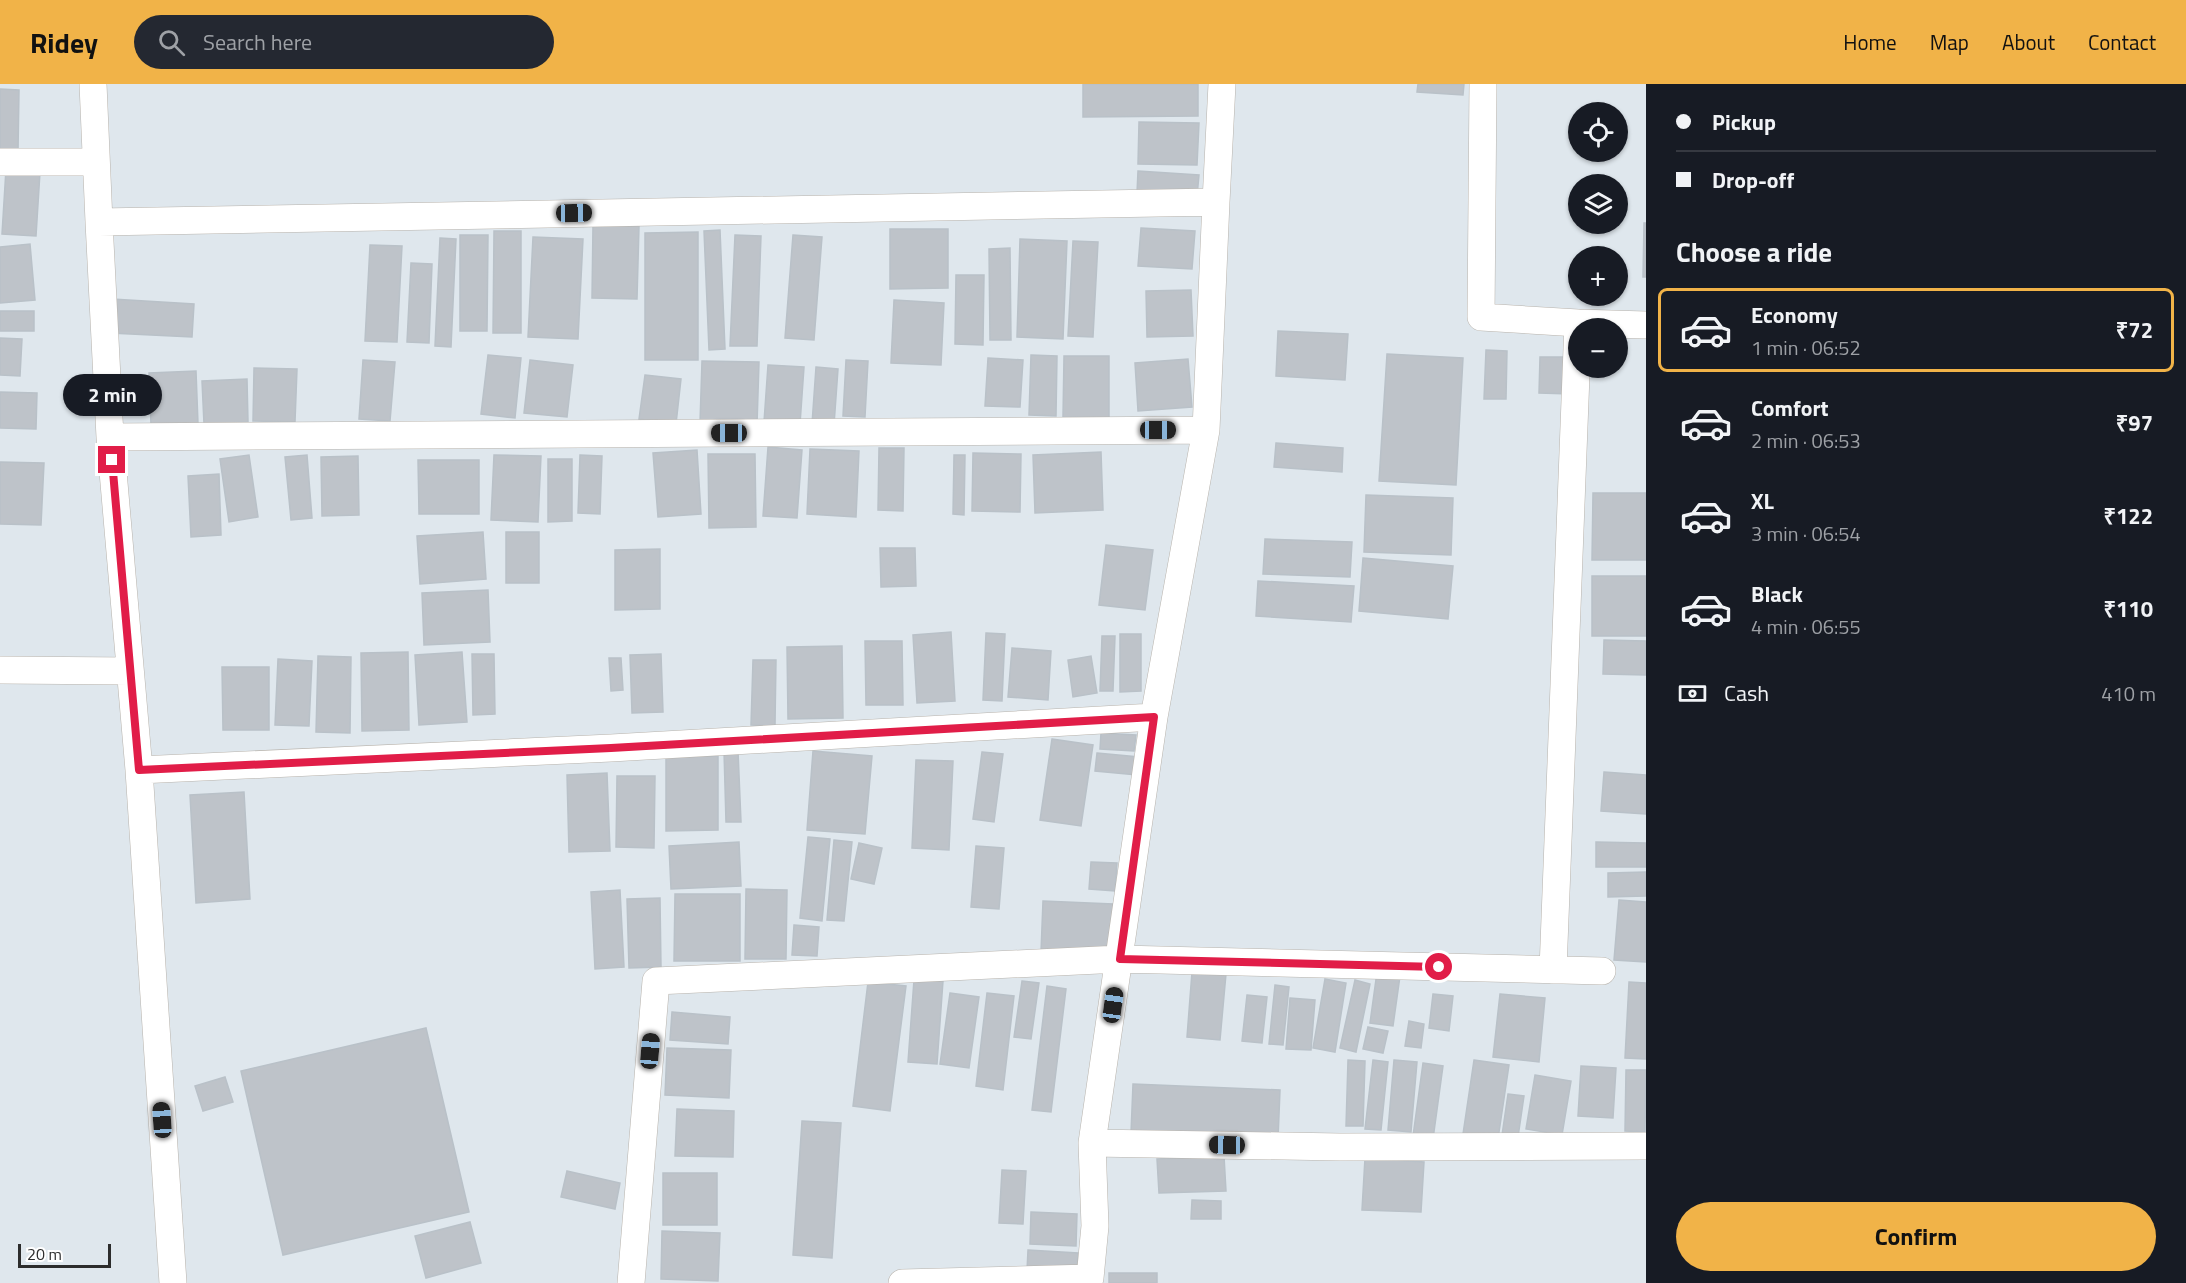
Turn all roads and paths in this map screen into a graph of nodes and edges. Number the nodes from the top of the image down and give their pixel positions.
1 (93, 84) edge
2 (1222, 84) edge
3 (1483, 84) edge
4 (0, 162) edge
5 (96, 162) junction
6 (1216, 202) junction
7 (99, 222) junction
8 (1568, 321) edge
9 (1628, 324) edge
10 (1646, 325) edge
11 (1576, 378) edge
12 (1206, 430) junction
13 (110, 437) junction
14 (0, 670) edge
15 (130, 671) junction
16 (1154, 717) junction
17 (139, 770) junction
18 (1120, 959) junction
19 (1553, 970) junction
20 (1602, 972) dead end
21 (1092, 1143) junction
22 (1646, 1146) edge
23 (1090, 1281) edge
24 (173, 1283) edge
25 (631, 1283) edge
26 (902, 1283) edge

1 - 5 street
2 - 6 street
3 - 8 street
4 - 5 street
5 - 7 street
6 - 7 street
6 - 12 street
7 - 13 street
9 - 10 street
11 - 19 street
12 - 13 street
12 - 16 street
13 - 15 street
14 - 15 street
15 - 17 street
16 - 17 street
16 - 18 street
17 - 24 street
18 - 19 street
18 - 21 street
18 - 25 street
19 - 20 street
21 - 22 street
21 - 23 street
23 - 26 street

